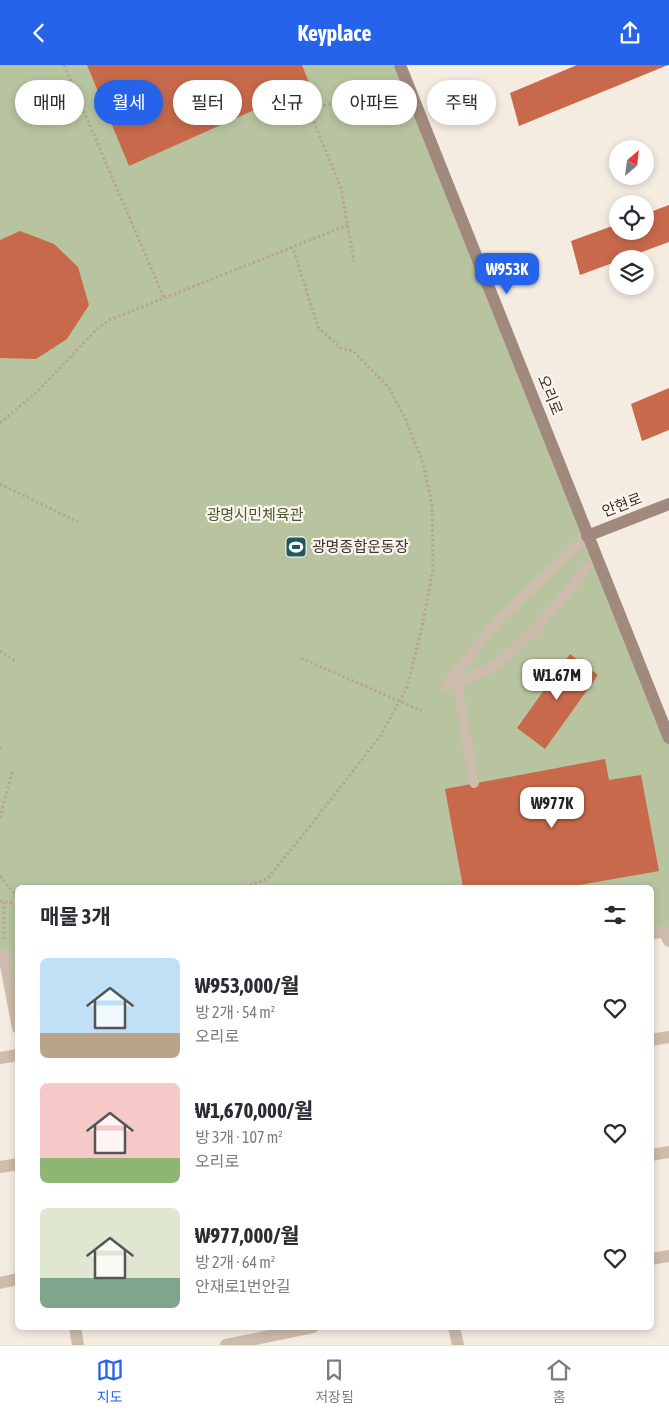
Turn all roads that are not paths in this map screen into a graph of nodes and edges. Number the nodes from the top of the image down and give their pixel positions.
1 (400, 65) edge
2 (669, 504) edge
3 (588, 536) junction
4 (596, 557) junction
5 (457, 682) junction
6 (669, 738) edge
7 (474, 783) dead end
8 (654, 933) edge
9 (669, 941) edge
10 (2, 955) edge
11 (15, 1014) edge
12 (669, 1037) edge
13 (654, 1040) edge
14 (15, 1056) edge
15 (0, 1058) edge
16 (669, 1152) edge
17 (654, 1154) edge
18 (15, 1164) edge
19 (0, 1167) edge
20 (669, 1256) edge
21 (654, 1258) edge
22 (15, 1280) edge
23 (0, 1283) edge
24 (76, 1330) edge
25 (298, 1330) edge
26 (455, 1330) edge
27 (78, 1345) edge
28 (226, 1345) edge
29 (458, 1345) edge

1 - 3 main road, 오리로
2 - 3 main road, 안현로
3 - 4 main road, 오리로
3 - 5 lane
4 - 5 lane
4 - 6 main road, 오리로
5 - 7 lane
8 - 9 street
10 - 11 street
12 - 13 street
14 - 15 street
16 - 17 street
18 - 19 street
20 - 21 street
22 - 23 street
24 - 27 street
25 - 28 street
26 - 29 street

